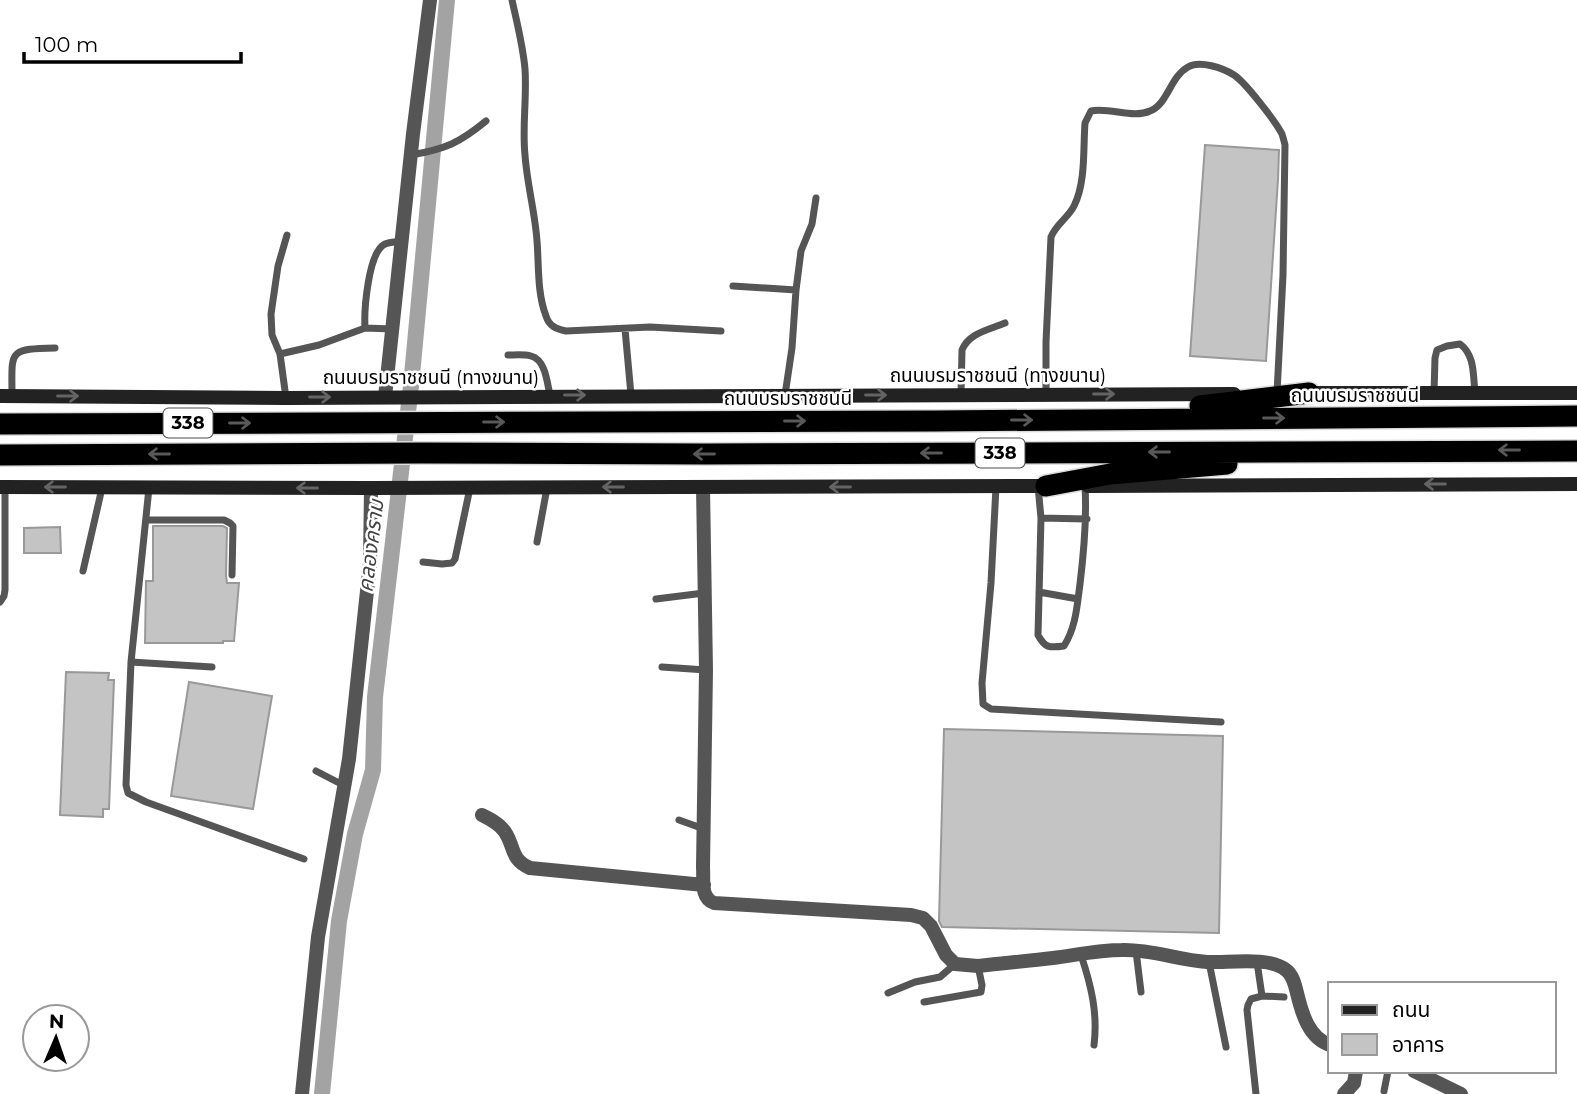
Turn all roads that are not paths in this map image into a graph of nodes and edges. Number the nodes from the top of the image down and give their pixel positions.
1 (430, 0) edge
2 (512, 0) edge
3 (486, 121) dead end
4 (416, 154) junction
5 (816, 198) dead end
6 (287, 235) dead end
7 (403, 240) junction
8 (733, 286) dead end
9 (796, 290) junction
10 (1005, 323) dead end
11 (365, 328) junction
12 (625, 329) junction
13 (393, 330) junction
14 (721, 331) dead end
15 (55, 348) dead end
16 (280, 354) junction
17 (508, 355) dead end
18 (1309, 393) junction
19 (1434, 393) junction
20 (1475, 393) junction
21 (1577, 393) edge
22 (961, 394) junction
23 (1046, 394) junction
24 (1277, 394) junction
25 (785, 395) junction
26 (6, 396) edge
27 (550, 396) junction
28 (631, 396) junction
29 (388, 397) junction
30 (285, 398) junction
31 (1577, 415) edge
32 (1080, 420) junction
33 (0, 424) edge
34 (1577, 451) edge
35 (1283, 452) junction
36 (0, 455) edge
37 (1577, 484) edge
38 (996, 486) junction
39 (1042, 486) junction
40 (1085, 486) junction
41 (3, 487) edge
42 (102, 487) junction
43 (703, 487) junction
44 (149, 488) junction
45 (373, 488) junction
46 (470, 488) junction
47 (547, 488) junction
48 (1041, 518) junction
49 (1087, 519) junction
50 (146, 520) junction
51 (3, 525) edge
52 (537, 542) dead end
53 (423, 562) dead end
54 (83, 571) dead end
55 (232, 575) dead end
56 (1039, 592) junction
57 (704, 593) junction
58 (656, 599) dead end
59 (1078, 599) junction
60 (0, 602) edge
61 (131, 662) junction
62 (212, 667) dead end
63 (662, 667) dead end
64 (706, 670) junction
65 (1221, 722) dead end
66 (316, 771) dead end
67 (345, 786) junction
68 (482, 815) dead end
69 (679, 820) dead end
70 (704, 829) junction
71 (304, 859) dead end
72 (704, 885) junction
73 (1136, 951) junction
74 (1081, 954) junction
75 (1209, 962) junction
76 (1257, 962) junction
77 (955, 964) junction
78 (978, 966) junction
79 (888, 992) dead end
80 (1141, 992) dead end
81 (1262, 996) junction
82 (1284, 998) dead end
83 (924, 1002) dead end
84 (1328, 1044) edge
85 (1094, 1045) dead end
86 (1226, 1046) dead end
87 (1356, 1073) edge
88 (1388, 1073) edge
89 (1418, 1073) edge
90 (1384, 1091) dead end
91 (302, 1094) edge
92 (1256, 1094) edge
93 (1344, 1094) edge
94 (1461, 1094) edge

1 - 4 street
2 - 12 lane
3 - 4 lane
4 - 7 street
5 - 9 lane
6 - 16 lane
7 - 11 lane
7 - 13 street
8 - 9 lane
9 - 25 lane
10 - 22 lane
11 - 13 lane
11 - 16 lane
12 - 14 lane
12 - 28 lane
13 - 29 street
15 - 26 lane
16 - 30 lane
17 - 27 lane
18 - 19 main road, ถนนบรมราชชนนี (ทางขนาน) / 338
18 - 24 main road, ถนนบรมราชชนนี (ทางขนาน) / 338
18 - 32 highway
19 - 20 main road, ถนนบรมราชชนนี (ทางขนาน) / 338
19 - 20 lane
20 - 21 main road, ถนนบรมราชชนนี (ทางขนาน) / 338
22 - 23 main road, ถนนบรมราชชนนี (ทางขนาน) / 338
25 -> 22 main road, ถนนบรมราชชนนี (ทางขนาน) / 338
23 -> 24 main road, ถนนบรมราชชนนี (ทางขนาน) / 338
23 - 24 lane
25 - 28 main road, ถนนบรมราชชนนี (ทางขนาน) / 338
26 -> 30 main road, ถนนบรมราชชนนี (ทางขนาน) / 338
27 -> 28 main road, ถนนบรมราชชนนี (ทางขนาน) / 338
27 - 29 main road, ถนนบรมราชชนนี (ทางขนาน) / 338
30 -> 29 main road, ถนนบรมราชชนนี (ทางขนาน) / 338
32 -> 31 highway, ถนนบรมราชชนนี / 338
33 -> 32 highway, ถนนบรมราชชนนี / 338
34 -> 35 highway, 338
35 -> 36 highway, 338
35 - 39 highway
37 -> 40 main road, 338
38 - 39 main road, 338
38 -> 43 main road, 338
38 - 65 lane
39 - 40 main road, 338
39 - 48 lane
40 - 49 lane
42 -> 41 main road, 338
41 - 51 lane
42 - 44 main road, 338
42 - 54 lane
43 -> 47 main road, 338
43 - 57 street
45 -> 44 main road, 338
44 - 50 lane
45 - 46 main road, 338
45 - 67 street
46 - 47 main road, 338
46 - 53 lane
47 - 52 lane
48 - 49 lane
48 - 56 lane
49 - 59 lane
50 - 55 lane
50 - 61 lane
51 - 60 lane
56 - 59 lane
56 - 59 lane
57 - 58 lane
57 - 64 street
61 - 62 lane
61 - 71 lane
63 - 64 lane
64 - 70 street
66 - 67 lane
67 - 91 street
68 - 72 street
69 - 70 lane
70 - 72 street
72 - 77 street
73 - 74 street
73 - 75 street
73 - 80 lane
74 - 78 street
74 - 85 lane
75 - 76 street
75 - 86 lane
76 - 81 lane
76 - 84 street
77 - 78 street
77 - 79 lane
78 - 83 lane
81 - 82 lane
81 - 92 lane
87 - 93 street
88 - 90 lane
89 - 94 street

